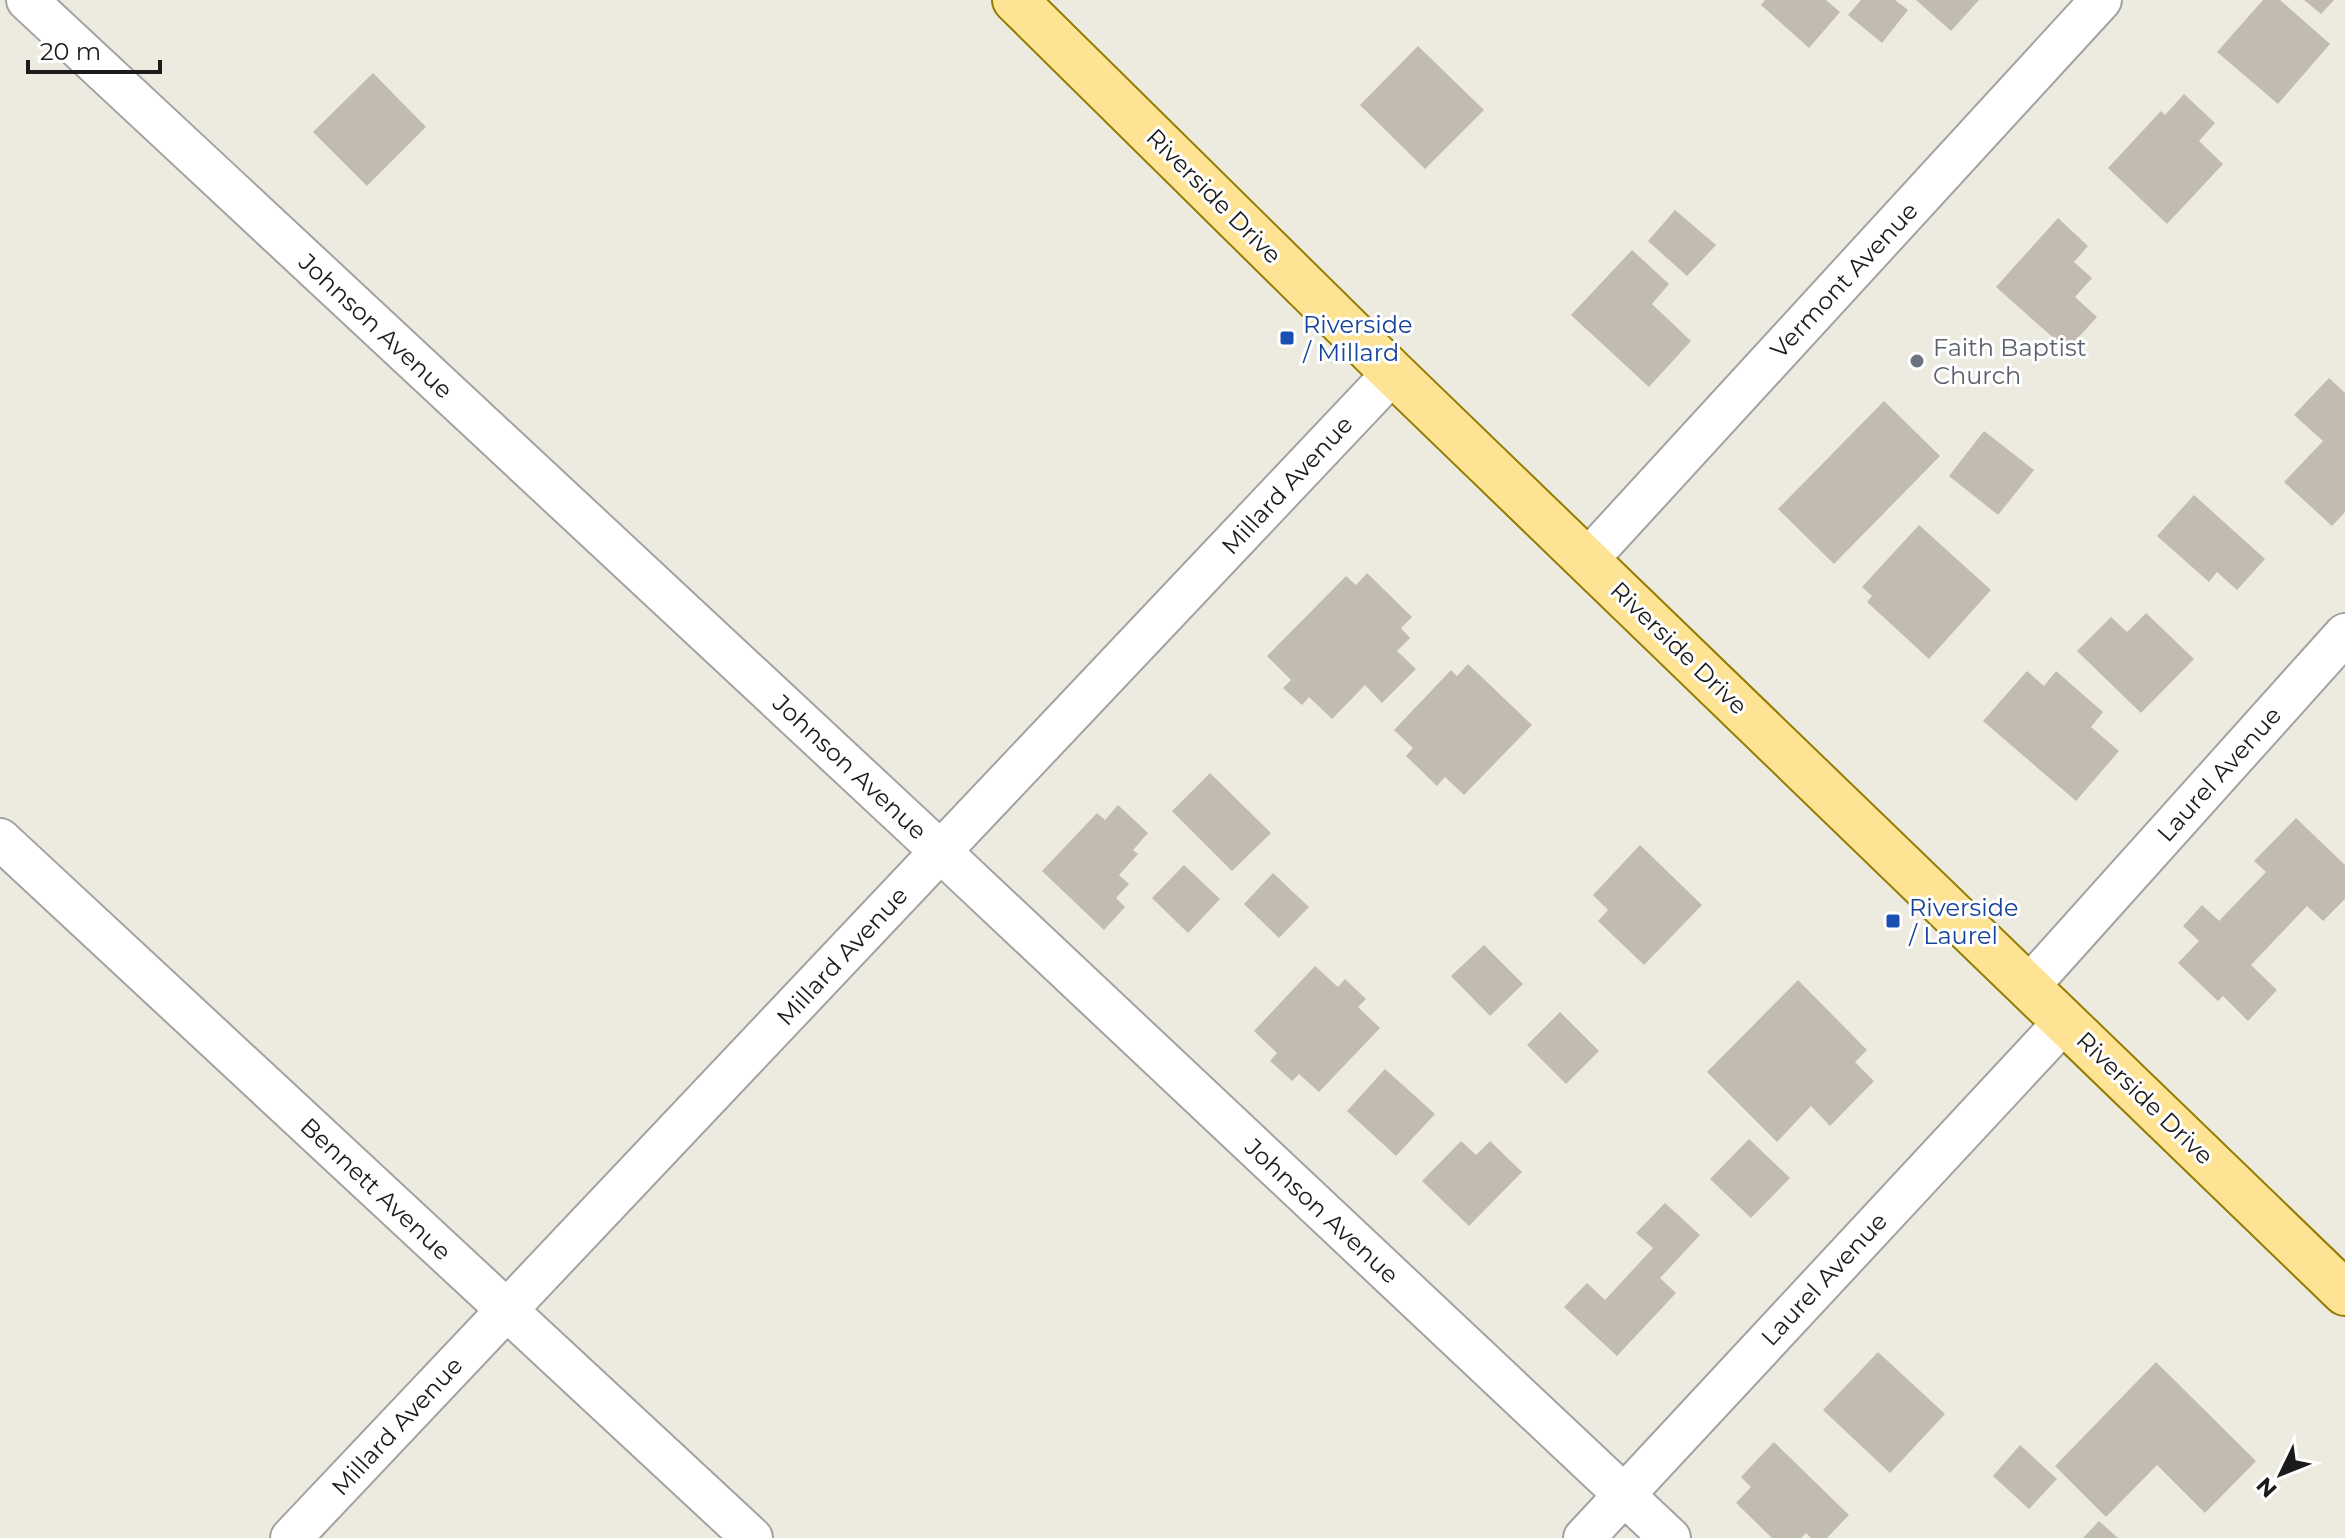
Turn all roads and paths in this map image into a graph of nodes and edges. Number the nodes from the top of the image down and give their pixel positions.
1 (27, 0) edge
2 (1015, 0) edge
3 (2101, 0) edge
4 (1393, 373) junction
5 (1588, 559) junction
6 (2345, 634) edge
7 (0, 839) edge
8 (941, 852) junction
9 (2029, 986) junction
10 (2065, 1021) junction
11 (2345, 1293) edge
12 (506, 1310) junction
13 (1623, 1495) junction
14 (291, 1538) edge
15 (752, 1538) edge
16 (1584, 1538) edge
17 (1670, 1538) edge

1 - 8 street, Johnson Avenue
2 - 4 main road, Riverside Drive
3 - 5 street, Vermont Avenue
4 - 5 main road, Riverside Drive
4 - 8 street, Millard Avenue
5 - 9 main road, Riverside Drive
6 - 9 street, Laurel Avenue
7 - 12 street, Bennett Avenue
8 - 12 street, Millard Avenue
8 - 13 street, Johnson Avenue
9 - 10 main road, Riverside Drive
10 - 11 main road, Riverside Drive
10 - 13 street, Laurel Avenue
12 - 14 street, Millard Avenue
12 - 15 street, Bennett Avenue
13 - 16 street, Laurel Avenue
13 - 17 street, Johnson Avenue

